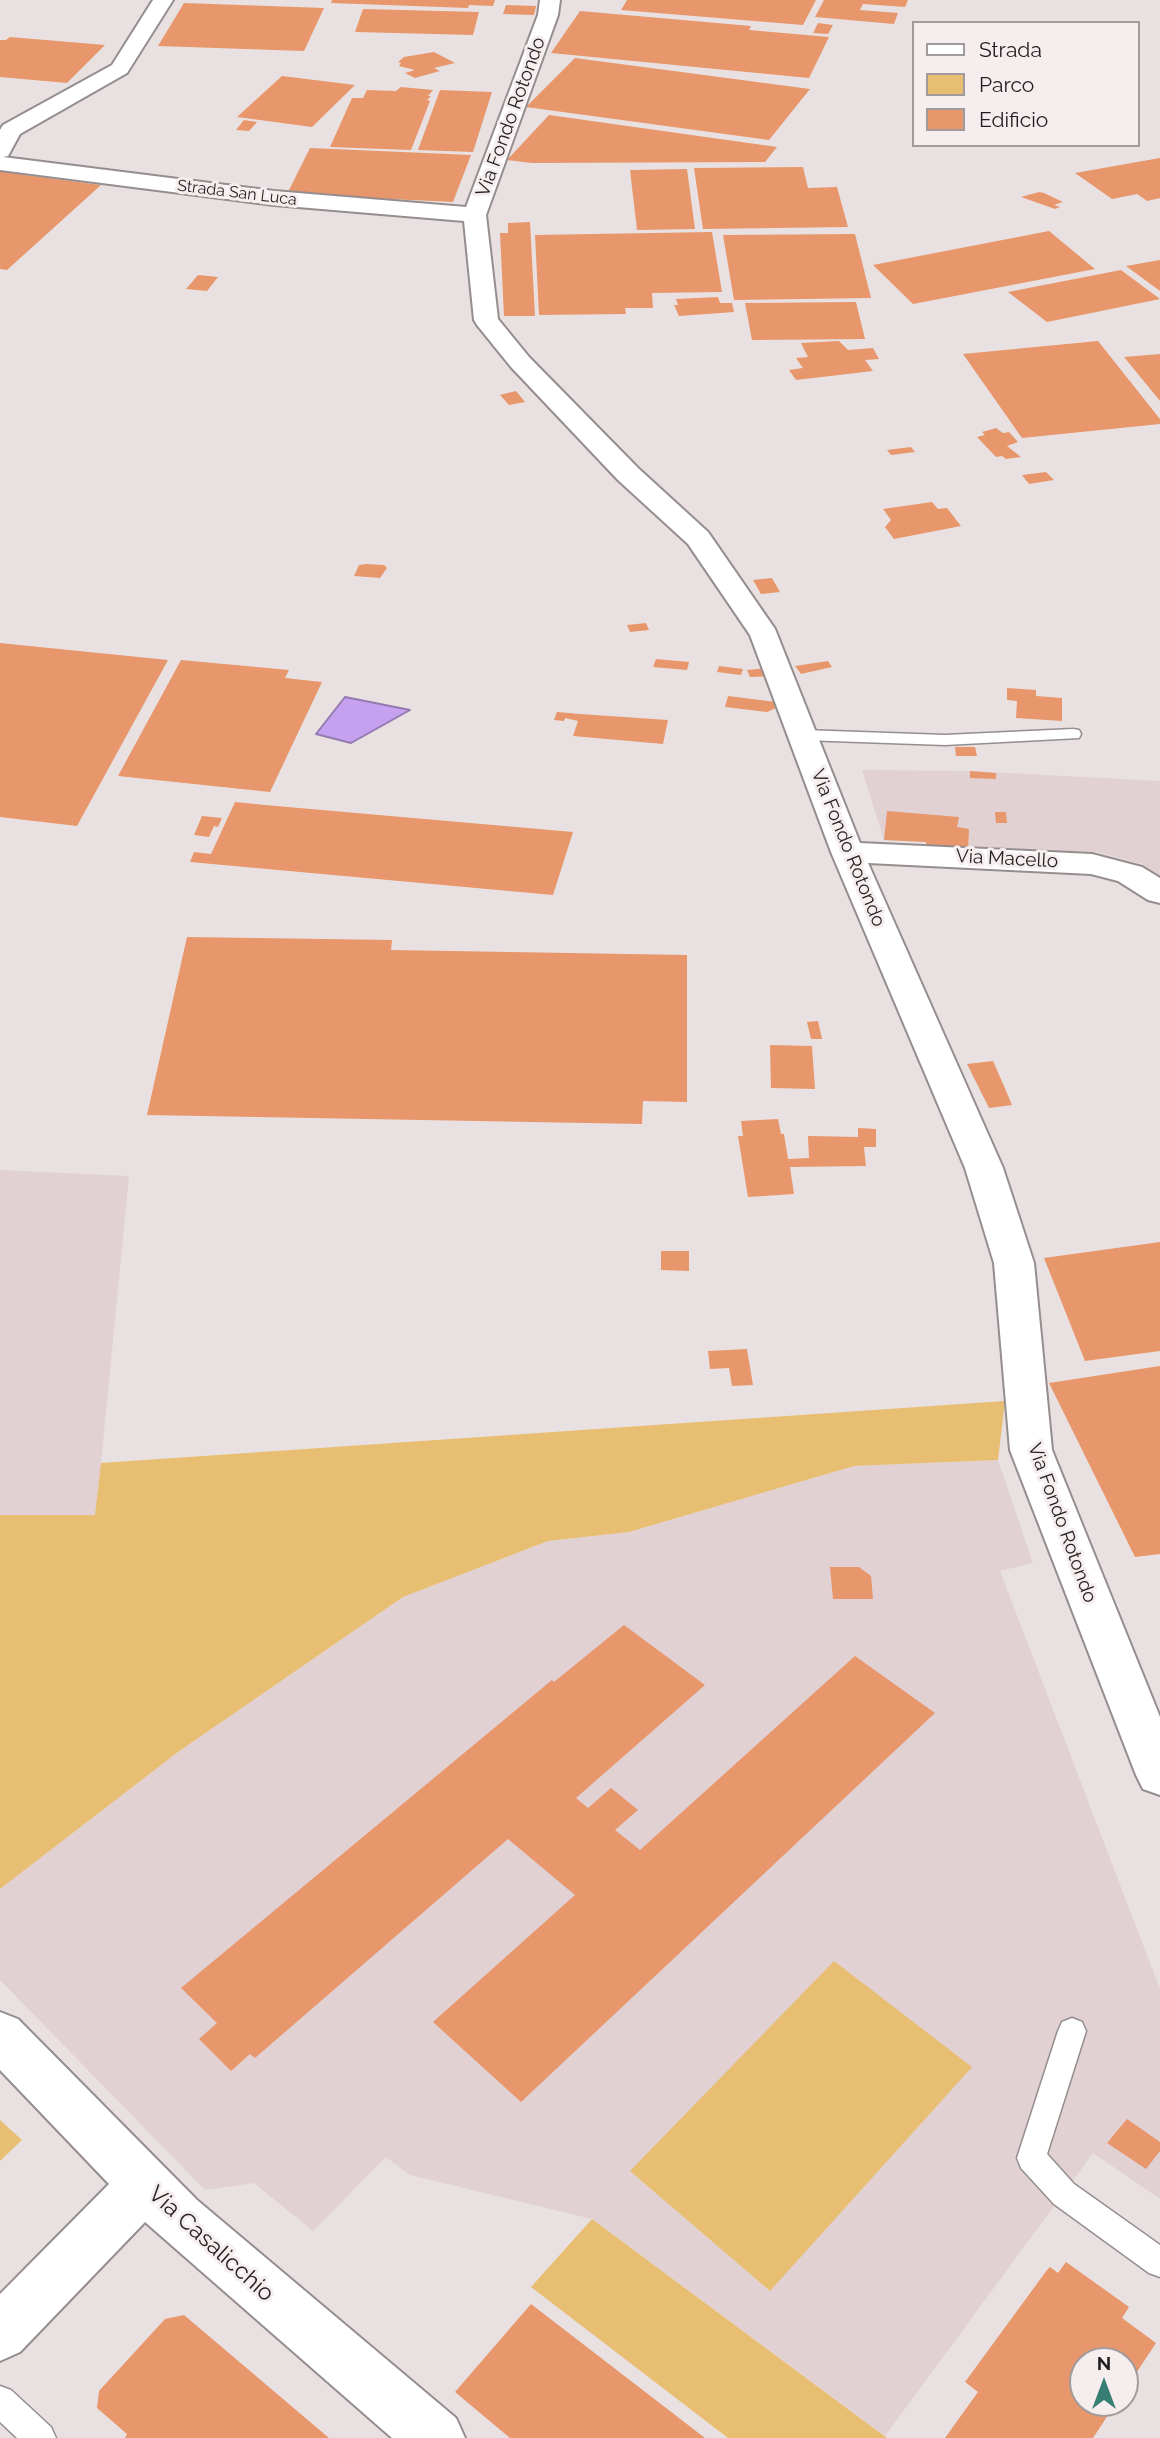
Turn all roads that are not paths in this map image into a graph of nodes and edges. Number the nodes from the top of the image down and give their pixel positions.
1 (163, 0) edge
2 (550, 0) edge
3 (0, 151) edge
4 (0, 163) edge
5 (475, 215) junction
6 (1073, 734) dead end
7 (803, 735) junction
8 (847, 852) junction
9 (1160, 893) edge
10 (1160, 1775) edge
11 (1072, 2031) dead end
12 (0, 2035) edge
13 (144, 2185) junction
14 (1160, 2263) edge
15 (0, 2333) edge
16 (0, 2401) edge
17 (40, 2438) edge
18 (436, 2438) edge

1 - 3 street
2 - 5 street, Via Fondo Rotondo
4 - 5 street, Strada San Luca
5 - 7 street, Via Fondo Rotondo
6 - 7 lane
7 - 8 street, Via Fondo Rotondo
8 - 9 street, Via Macello
8 - 10 street, Via Fondo Rotondo
11 - 14 lane
12 - 13 street, Via Casalicchio
13 - 15 street
13 - 18 street, Via Casalicchio
16 - 17 lane

